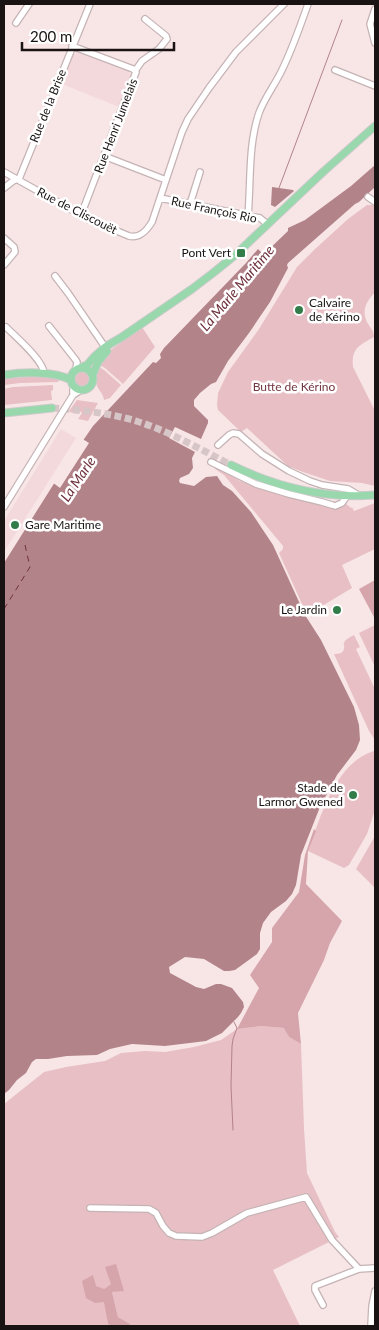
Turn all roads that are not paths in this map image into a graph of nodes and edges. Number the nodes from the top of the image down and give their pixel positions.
1 (29, 4) edge
2 (90, 4) edge
3 (284, 4) edge
4 (308, 4) edge
5 (375, 8) edge
6 (145, 19) dead end
7 (16, 23) dead end
8 (375, 43) edge
9 (72, 46) junction
10 (335, 70) dead end
11 (135, 71) junction
12 (375, 86) edge
13 (375, 126) edge
14 (104, 156) junction
15 (4, 172) edge
16 (200, 172) dead end
17 (17, 180) junction
18 (166, 180) junction
19 (4, 188) edge
20 (368, 197) dead end
21 (160, 198) junction
22 (375, 202) edge
23 (190, 204) junction
24 (81, 215) junction
25 (248, 216) junction
26 (268, 224) junction
27 (4, 238) edge
28 (4, 265) edge
29 (55, 276) dead end
30 (49, 326) dead end
31 (6, 328) dead end
32 (122, 337) junction
33 (105, 347) junction
34 (77, 369) junction
35 (47, 373) junction
36 (92, 374) junction
37 (4, 375) edge
38 (72, 383) junction
39 (81, 390) junction
40 (74, 395) junction
41 (52, 408) tunnel mouth
42 (4, 413) edge
43 (218, 445) dead end
44 (211, 462) dead end
45 (231, 465) tunnel mouth
46 (375, 495) edge
47 (347, 496) junction
48 (360, 496) junction
49 (4, 507) edge
50 (90, 1208) dead end
51 (375, 1268) edge
52 (359, 1269) junction
53 (375, 1291) edge
54 (323, 1305) dead end
55 (370, 1326) edge

1 - 7 street
2 - 9 street, Rue de la Brise
3 - 18 street
4 - 25 street
5 - 8 street
6 - 11 street
9 - 11 street, Rue Henri Jumelais
9 - 17 street, Rue de la Brise
10 - 12 street
11 - 14 street, Rue Henri Jumelais
13 - 26 main road
14 - 18 street
14 - 24 street, Rue Henri Jumelais
15 - 17 street, Rue de Cliscouët
16 - 23 street
17 - 19 street
17 - 24 street, Rue de Cliscouët
18 - 21 street
20 - 22 street
21 - 23 street, Rue François Rio
21 - 24 street, Rue de Cliscouët
23 - 25 street, Rue François Rio
25 - 26 street, Rue François Rio
26 - 32 main road
27 - 28 street
29 - 33 street
30 - 34 street
31 - 35 street
32 - 33 main road
32 - 36 main road
33 - 34 main road
34 - 35 main road
34 - 36 main road
34 - 38 main road
35 - 37 main road
35 - 38 main road
36 - 39 main road
38 - 39 main road
38 - 40 street
39 - 40 street
40 - 49 street
41 - 42 main road
43 - 48 street
44 - 47 street
45 - 47 main road
46 - 48 main road
47 - 48 main road
50 - 52 street
51 - 52 street
52 - 54 street
53 - 55 street

